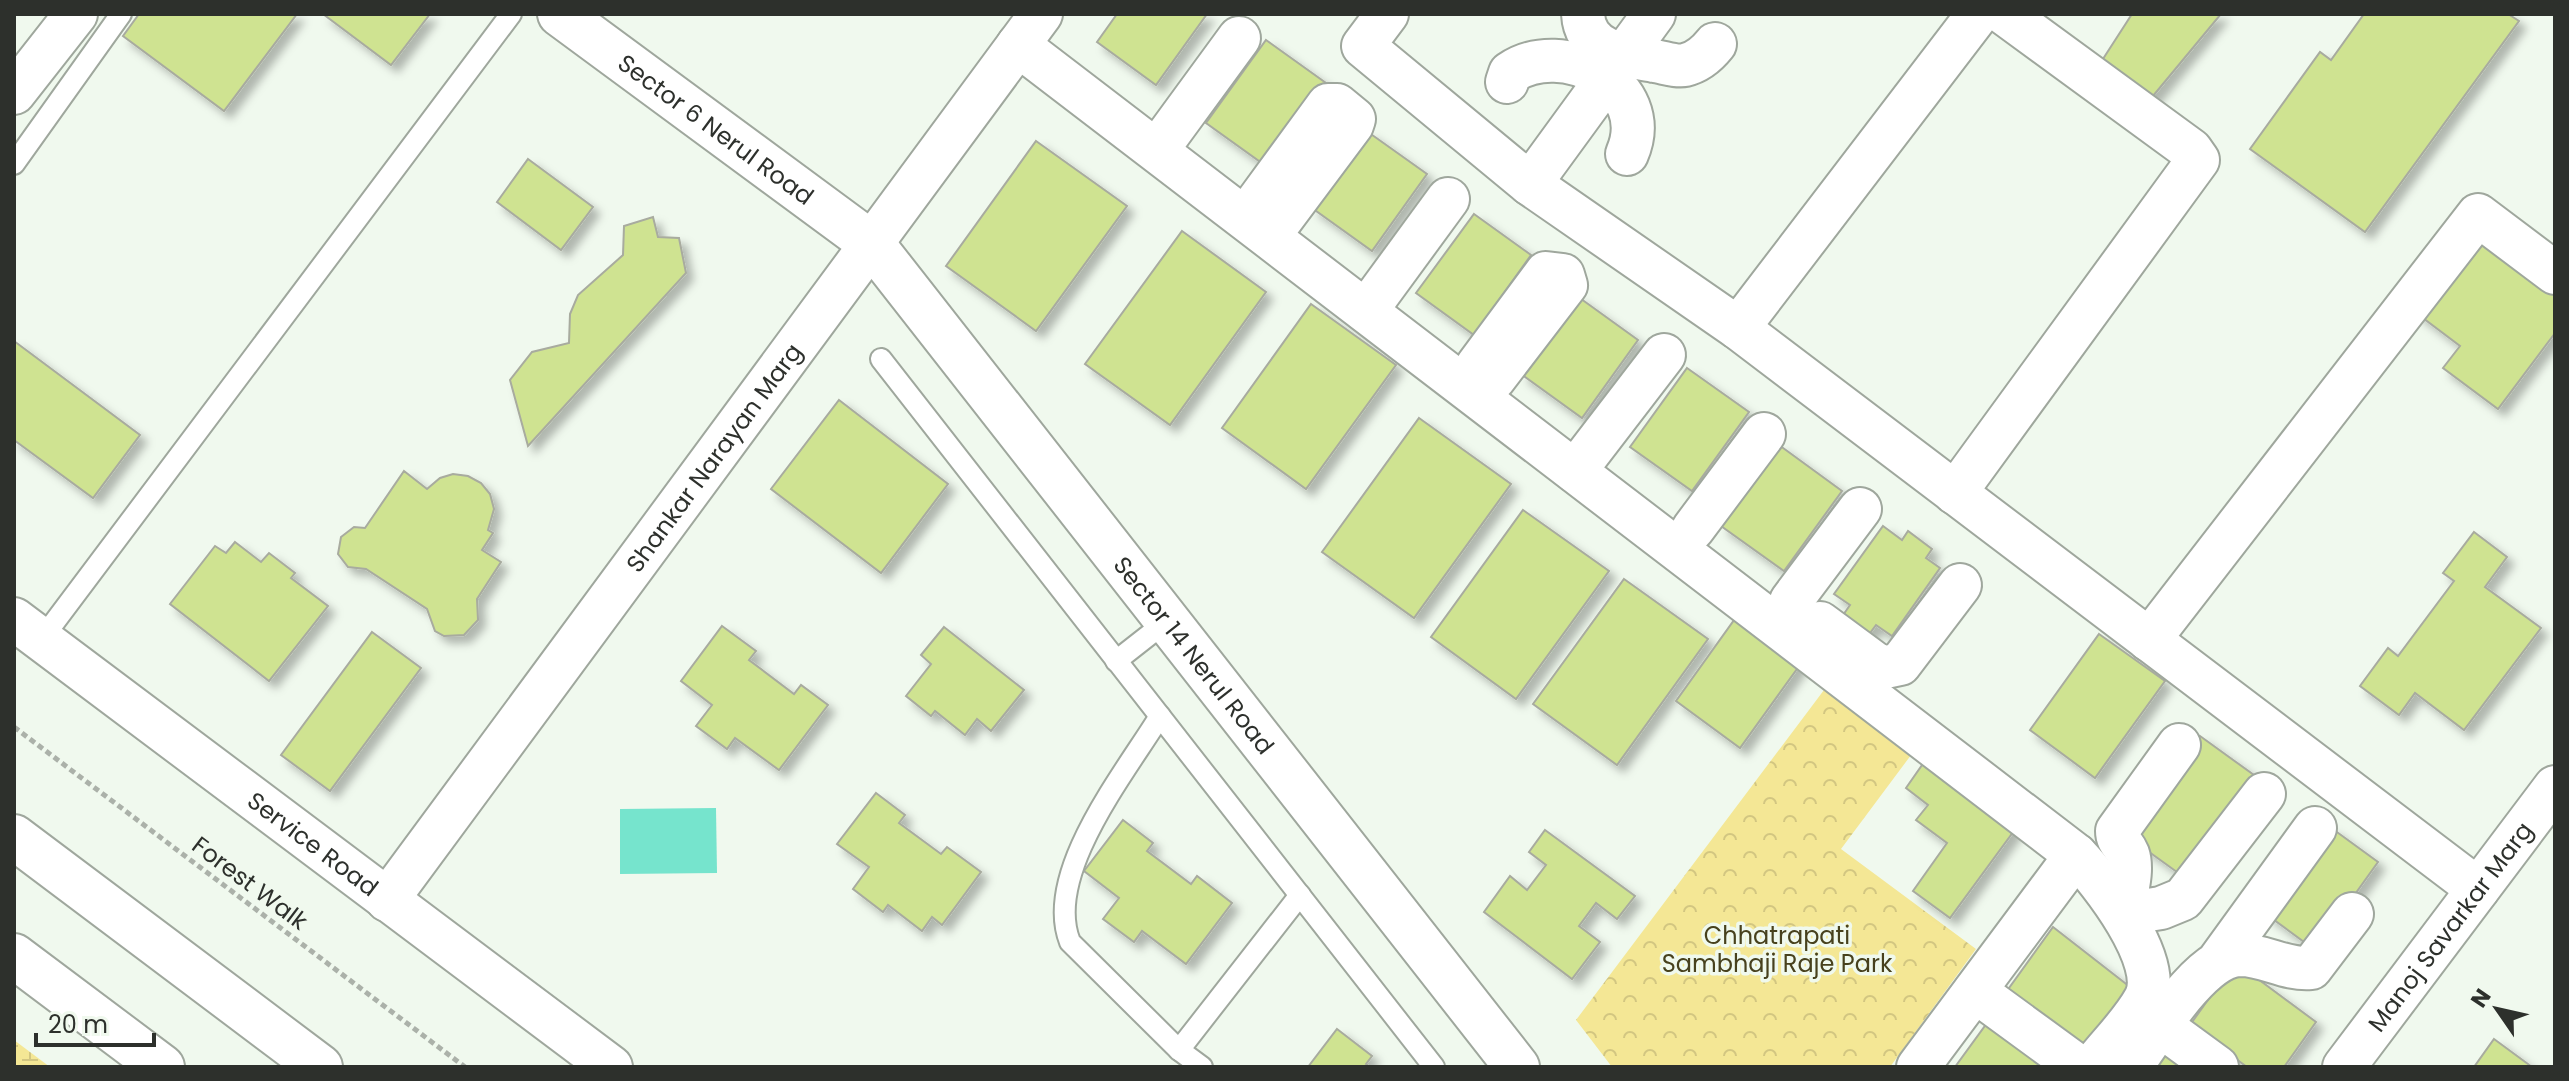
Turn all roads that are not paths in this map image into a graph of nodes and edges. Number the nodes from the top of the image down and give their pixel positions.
1 (76, 14) edge
2 (121, 14) edge
3 (511, 14) edge
4 (560, 14) edge
5 (1387, 14) edge
6 (1583, 14) edge
7 (1654, 14) edge
8 (1978, 14) edge
9 (2005, 14) edge
10 (1030, 29) edge
11 (1239, 38) dead end
12 (1715, 44) dead end
13 (1063, 57) dead end
14 (1615, 68) junction
15 (1507, 82) dead end
16 (14, 93) edge
17 (1168, 135) junction
18 (1627, 154) dead end
19 (14, 164) edge
20 (1530, 184) junction
21 (1448, 199) dead end
22 (872, 244) junction
23 (2555, 273) edge
24 (1372, 302) junction
25 (1738, 328) junction
26 (1664, 355) dead end
27 (881, 359) dead end
28 (1764, 434) dead end
29 (1583, 462) junction
30 (1955, 493) junction
31 (1860, 509) dead end
32 (1693, 529) junction
33 (1960, 585) dead end
34 (1791, 601) junction
35 (1167, 621) junction
36 (28, 630) edge
37 (2149, 640) junction
38 (1116, 661) junction
39 (1160, 716) junction
40 (2179, 745) dead end
41 (2555, 787) edge
42 (2264, 794) dead end
43 (2315, 828) dead end
44 (14, 837) edge
45 (2076, 855) junction
46 (2478, 889) junction
47 (1300, 895) junction
48 (387, 900) junction
49 (2123, 914) junction
50 (2352, 914) dead end
51 (14, 956) edge
52 (2220, 959) junction
53 (1975, 991) junction
54 (2161, 1026) junction
55 (1179, 1050) junction
56 (162, 1067) edge
57 (320, 1067) edge
58 (611, 1067) edge
59 (1202, 1067) edge
60 (1434, 1067) edge
61 (1517, 1067) edge
62 (1918, 1067) edge
63 (2079, 1067) edge
64 (2092, 1067) edge
65 (2131, 1067) edge
66 (2217, 1067) edge
67 (2344, 1067) edge

1 - 16 street
2 - 19 lane
3 - 36 lane
4 - 22 street, Sector 6 Nerul Road
5 - 20 street
6 - 14 street
7 - 14 street
8 - 25 street
9 - 30 street
10 - 22 street, Shankar Narayan Marg
10 - 24 street
11 - 17 street
12 - 14 street
13 - 17 street
14 - 15 street
14 - 18 street
14 - 20 street
17 - 24 street
20 - 25 street
21 - 24 street
22 - 35 street, Sector 14 Nerul Road
22 - 48 street, Shankar Narayan Marg
23 - 37 street
24 - 29 street
24 - 29 street
25 - 30 street
26 - 29 street
27 - 38 lane
28 - 32 street
29 - 32 street
29 - 45 street
30 - 37 street
31 - 34 street
32 - 34 street
33 - 34 street
35 - 38 lane
35 - 61 street, Sector 14 Nerul Road
36 - 48 street, Service Road
37 - 46 street
38 - 39 lane
39 - 47 lane
39 - 55 lane
40 - 49 street
41 - 46 street, Manoj Savarkar Marg
42 - 49 street
43 - 52 street
44 - 57 street
45 - 49 street
45 - 53 street
46 - 67 street, Manoj Savarkar Marg
47 - 55 lane
47 - 60 lane
48 - 58 street, Service Road
49 - 64 street
50 - 52 street
51 - 56 street
52 - 54 street
53 - 62 street
53 - 63 street
54 - 65 street
54 - 66 street
55 - 59 lane

